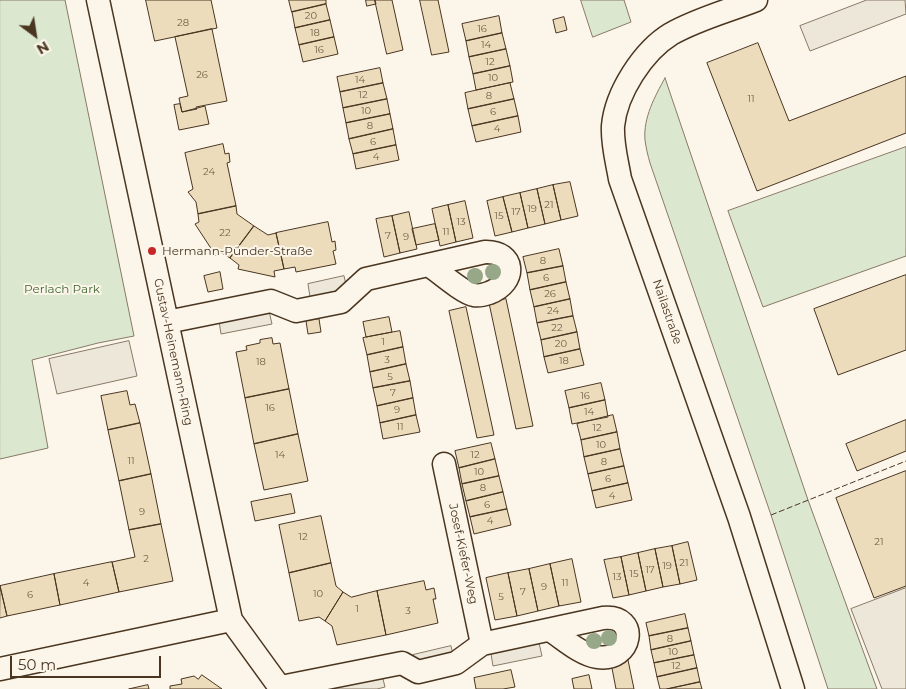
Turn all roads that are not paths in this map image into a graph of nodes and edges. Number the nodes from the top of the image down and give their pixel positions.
1 (98, 0) edge
2 (756, 0) edge
3 (429, 265) dead end
4 (167, 322) junction
5 (444, 464) dead end
6 (231, 620) junction
7 (550, 630) dead end
8 (482, 644) junction
9 (0, 669) edge
10 (281, 688) edge
11 (793, 689) edge

1 - 4 street, Gustav-Heinemann-Ring
2 - 11 street, Nailastraße
3 - 4 street
4 - 6 street, Gustav-Heinemann-Ring
5 - 8 street, Josef-Kiefer-Weg
6 - 9 street
6 - 10 street, Gustav-Heinemann-Ring
7 - 8 street
8 - 10 street

